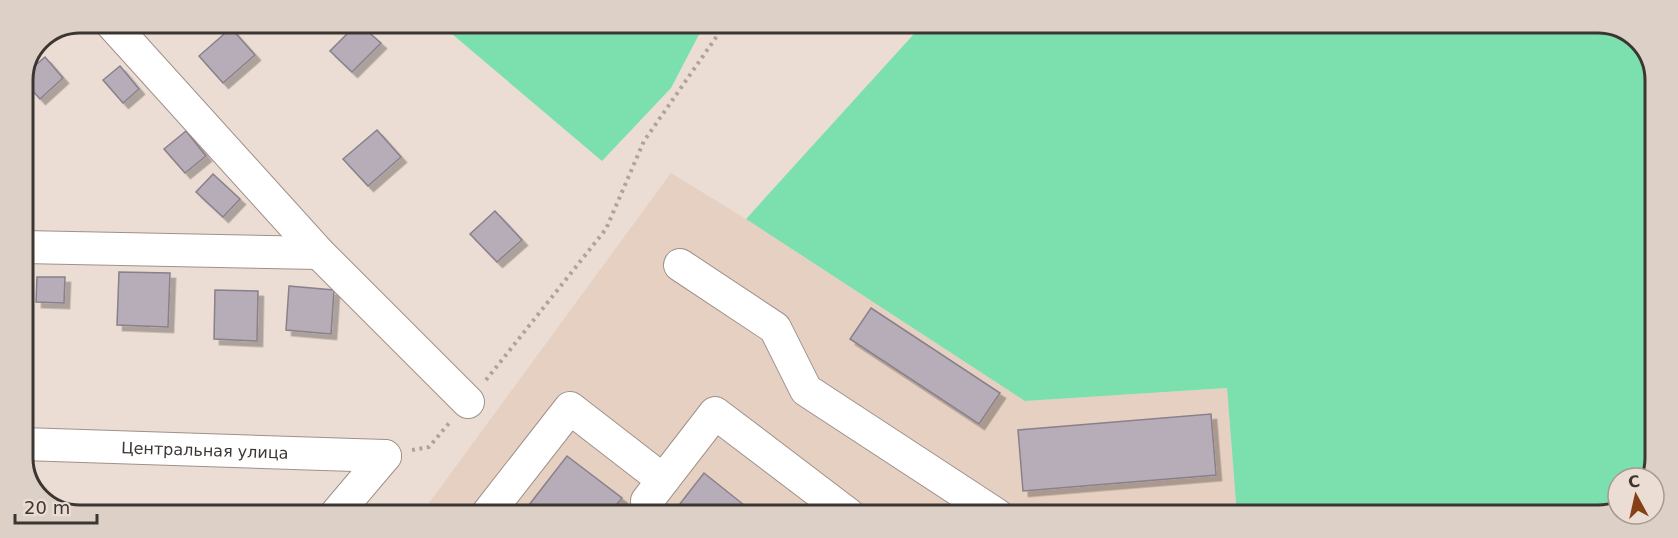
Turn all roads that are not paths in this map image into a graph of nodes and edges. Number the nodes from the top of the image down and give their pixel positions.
1 (121, 33) edge
2 (33, 247) edge
3 (319, 254) junction
4 (680, 265) dead end
5 (468, 402) road end
6 (33, 444) edge
7 (663, 480) junction
8 (344, 505) edge
9 (494, 505) edge
10 (647, 505) edge
11 (836, 505) edge
12 (982, 505) edge

1 - 3 street
2 - 3 street
3 - 5 street
4 - 12 street
6 - 8 street, Центральная улица
7 - 9 street
7 - 10 street
7 - 11 street

